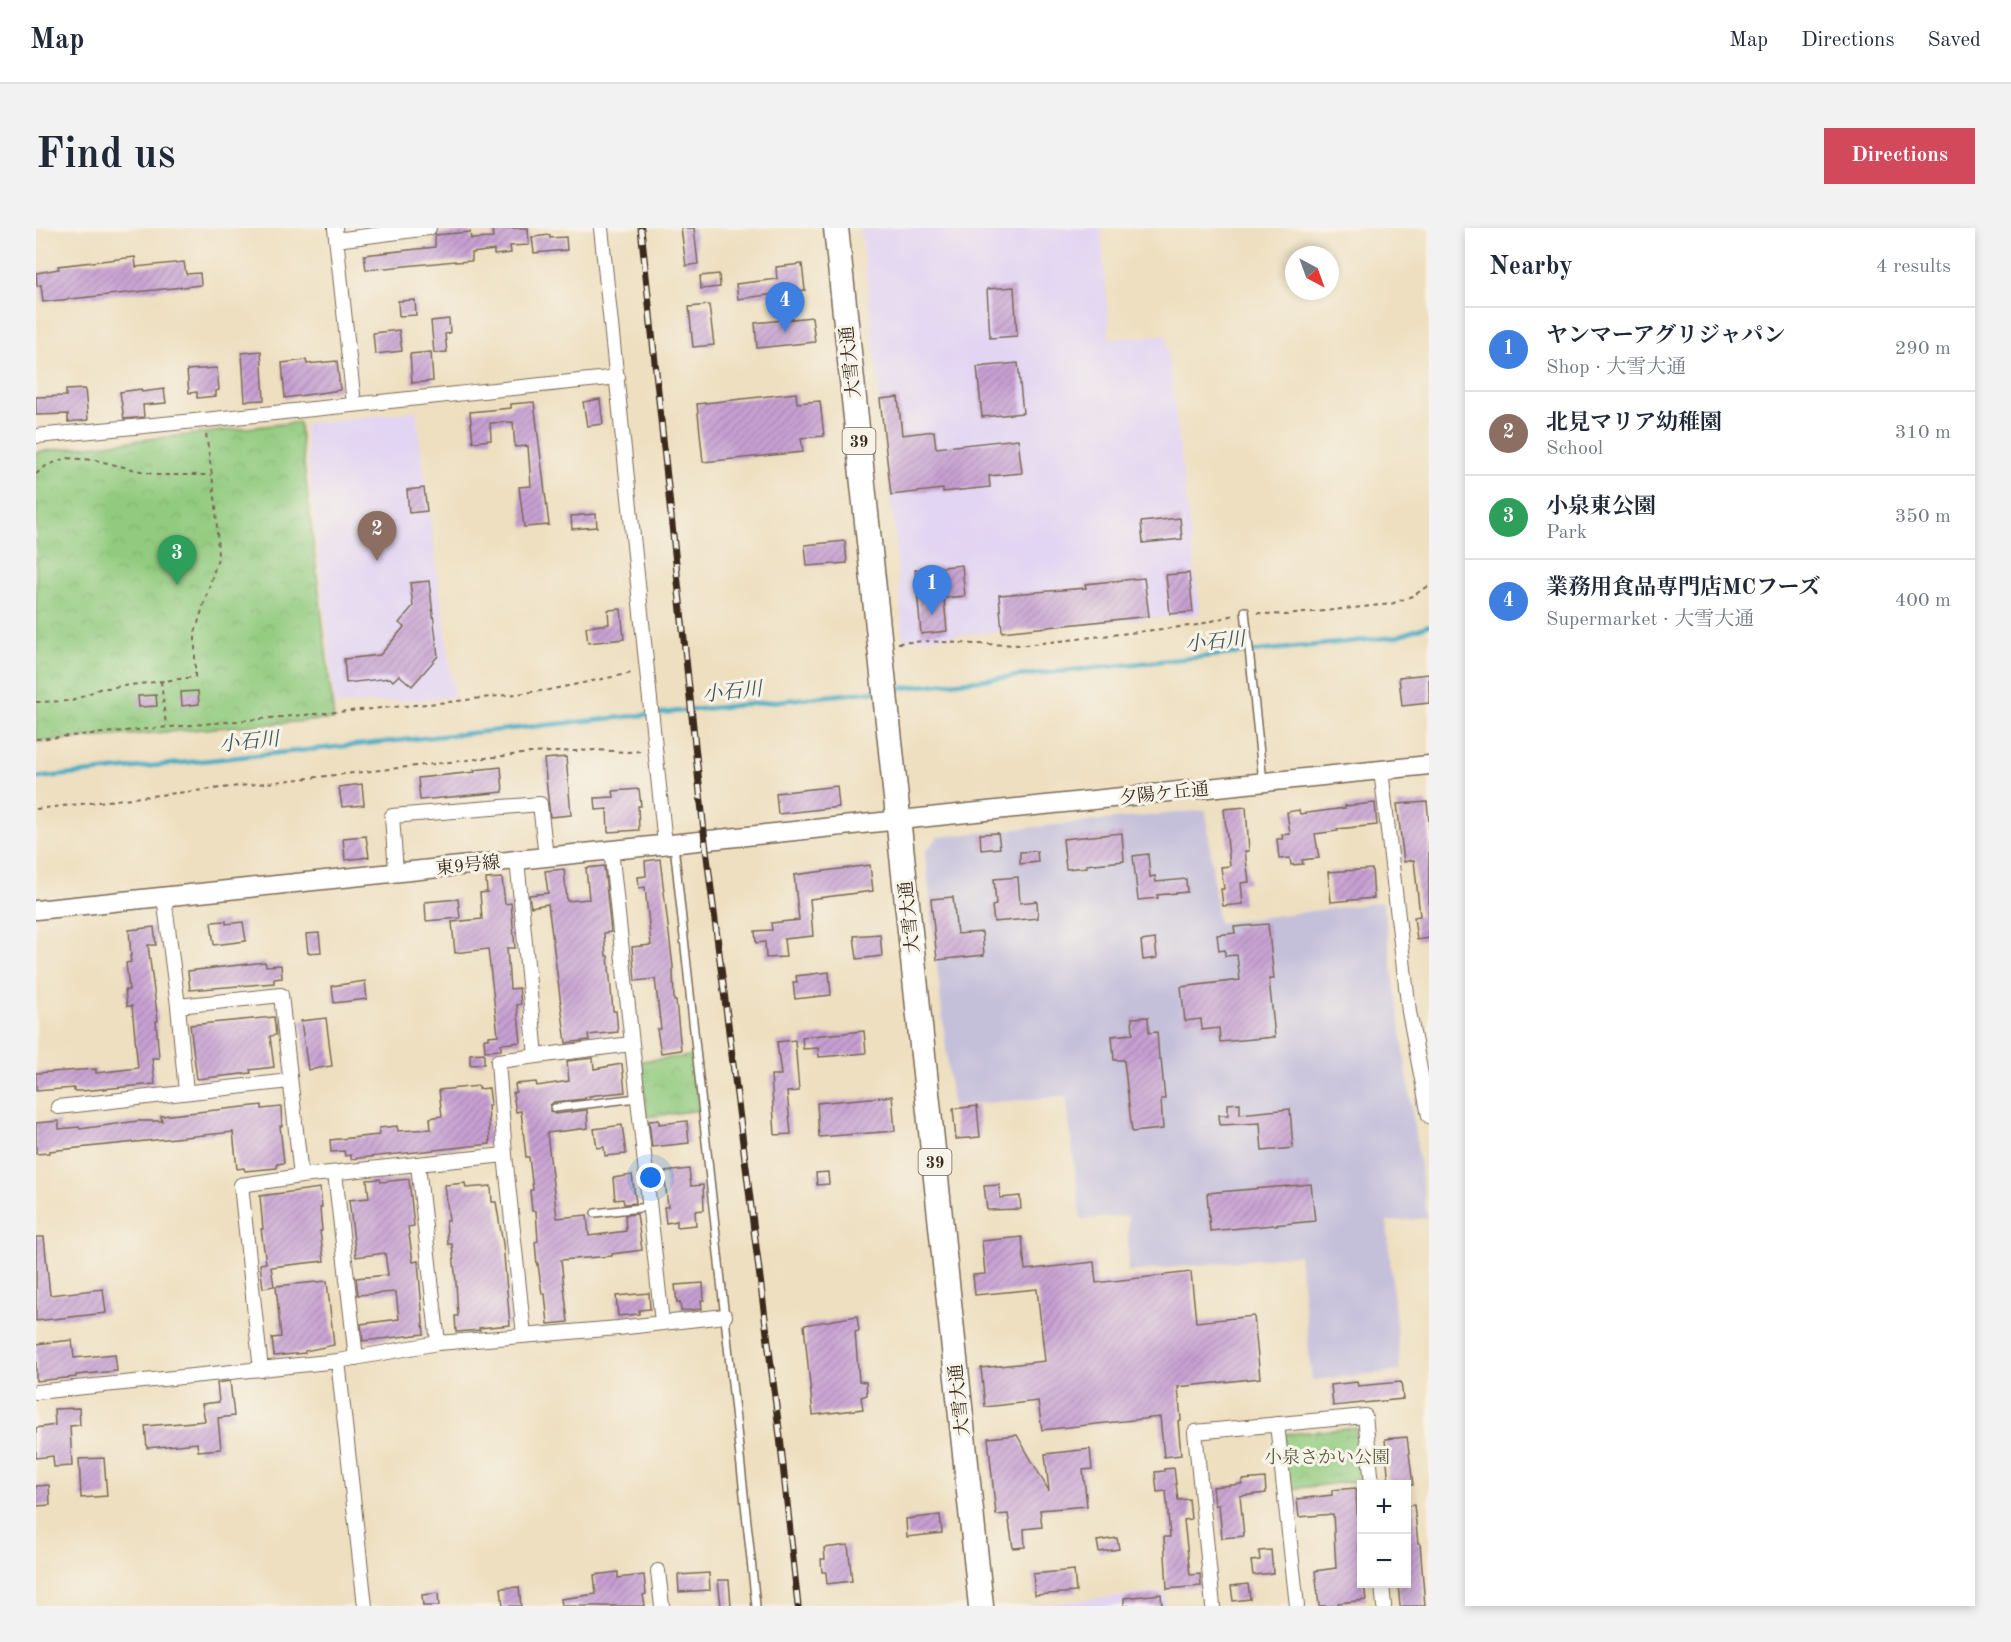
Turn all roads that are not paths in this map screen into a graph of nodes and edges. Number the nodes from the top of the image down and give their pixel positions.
1 (429, 228) edge
2 (601, 228) edge
3 (836, 228) edge
4 (336, 234) edge
5 (618, 377) junction
6 (354, 404) junction
7 (36, 436) edge
8 (1245, 611) road end
9 (1429, 765) edge
10 (1381, 770) junction
11 (1263, 782) junction
12 (899, 820) junction
13 (669, 843) junction
14 (611, 849) junction
15 (546, 857) junction
16 (517, 861) junction
17 (396, 872) junction
18 (164, 897) junction
19 (36, 910) edge
20 (178, 1006) junction
21 (631, 1044) junction
22 (536, 1056) junction
23 (290, 1081) junction
24 (186, 1092) junction
25 (637, 1098) junction
26 (58, 1107) dead end
27 (555, 1108) dead end
28 (1429, 1116) edge
29 (505, 1155) junction
30 (418, 1165) junction
31 (335, 1173) junction
32 (301, 1176) junction
33 (649, 1207) junction
34 (595, 1213) dead end
35 (725, 1316) junction
36 (662, 1322) junction
37 (524, 1335) junction
38 (438, 1343) junction
39 (356, 1358) junction
40 (338, 1361) junction
41 (261, 1370) junction
42 (36, 1392) edge
43 (1277, 1424) junction
44 (1371, 1480) edge
45 (658, 1571) dead end
46 (1382, 1588) edge
47 (365, 1606) edge
48 (662, 1606) edge
49 (756, 1606) edge
50 (981, 1606) edge
51 (1213, 1606) edge
52 (1297, 1606) edge
53 (1384, 1606) edge

1 - 4 street
2 - 5 street
3 - 12 highway, 大雪大通 / 39
4 - 6 street
5 - 6 street
5 - 13 street
6 - 7 street
8 - 11 lane
9 - 10 street, 夕陽ケ丘通
10 - 11 street, 夕陽ケ丘通
10 - 28 street
11 - 12 street, 夕陽ケ丘通
12 - 13 street, 東9号線
12 - 50 highway, 大雪大通 / 39
13 - 14 street, 東9号線
13 - 35 lane
14 - 15 street, 東9号線
14 - 21 street
15 - 16 street, 東9号線
15 - 17 street
16 - 17 street, 東9号線
16 - 22 street
17 - 18 street, 東9号線
18 - 19 street, 東9号線
18 - 20 street
20 - 23 street
20 - 24 street
21 - 22 street
21 - 25 street
22 - 29 street
23 - 24 street
23 - 32 street
24 - 26 street
25 - 27 lane
25 - 33 street
29 - 30 street
29 - 37 street
30 - 31 street
30 - 38 street
31 - 32 street
31 - 39 street
32 - 41 street
33 - 34 lane
33 - 36 street
35 - 36 street
35 - 49 lane
36 - 37 street
37 - 38 street
38 - 39 street
39 - 40 street
40 - 41 street
40 - 47 street
41 - 42 street
43 - 44 street
43 - 51 street
43 - 52 street
45 - 48 street
46 - 53 street

